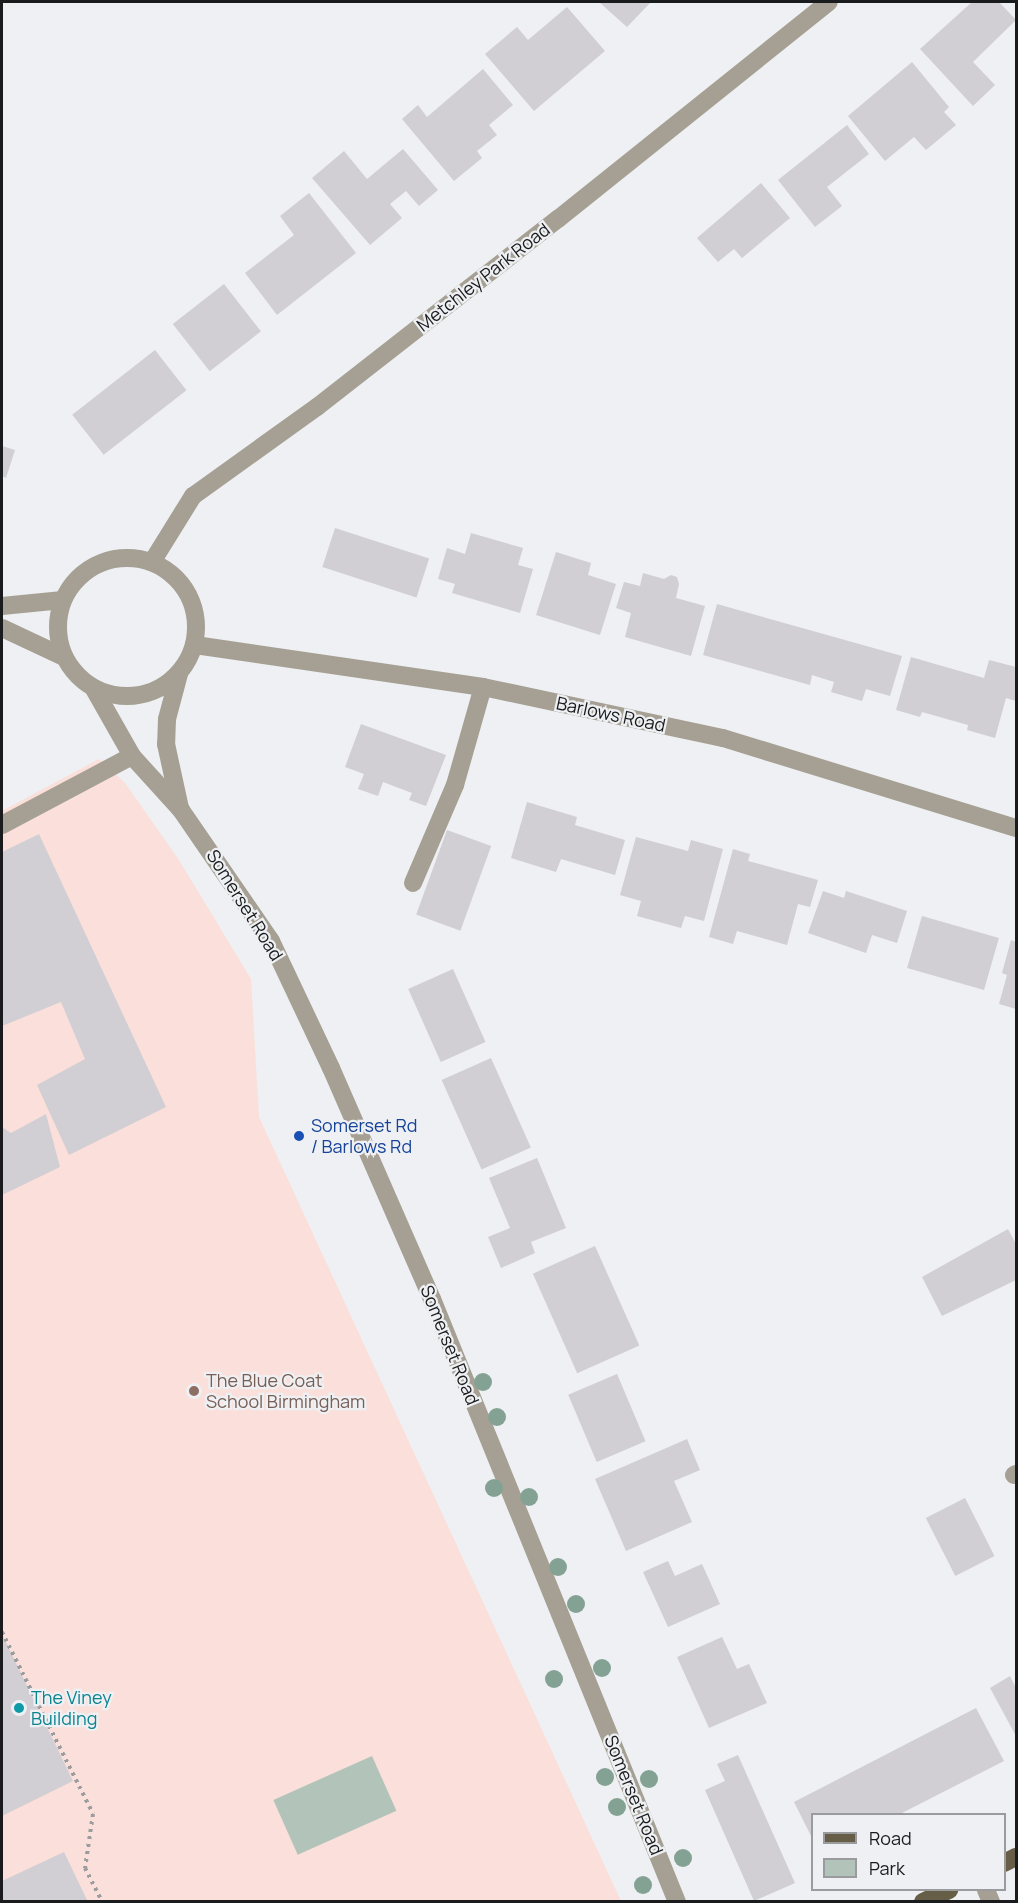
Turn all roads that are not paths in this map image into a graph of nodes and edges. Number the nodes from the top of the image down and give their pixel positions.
1 (829, 2) edge
2 (152, 562) junction
3 (63, 600) junction
4 (2, 606) edge
5 (2, 628) edge
6 (195, 645) junction
7 (64, 657) junction
8 (179, 674) junction
9 (483, 687) junction
10 (94, 689) junction
11 (132, 756) junction
12 (181, 810) junction
13 (2, 825) edge
14 (1017, 828) edge
15 (413, 883) dead end
16 (948, 1894) edge
17 (677, 1902) edge
18 (924, 1902) edge

1 - 2 street, Metchley Park Road
2 - 3 street
2 - 6 street
3 - 4 street
3 - 7 street
5 - 7 street
6 - 8 street
6 - 9 street, Barlows Road
7 - 10 street
8 - 10 street
8 - 12 street, Somerset Road
9 - 14 street, Barlows Road
9 - 15 street
10 - 11 street, Somerset Road
11 - 12 street, Somerset Road
11 - 13 street
12 - 17 street, Somerset Road
16 - 18 main road

